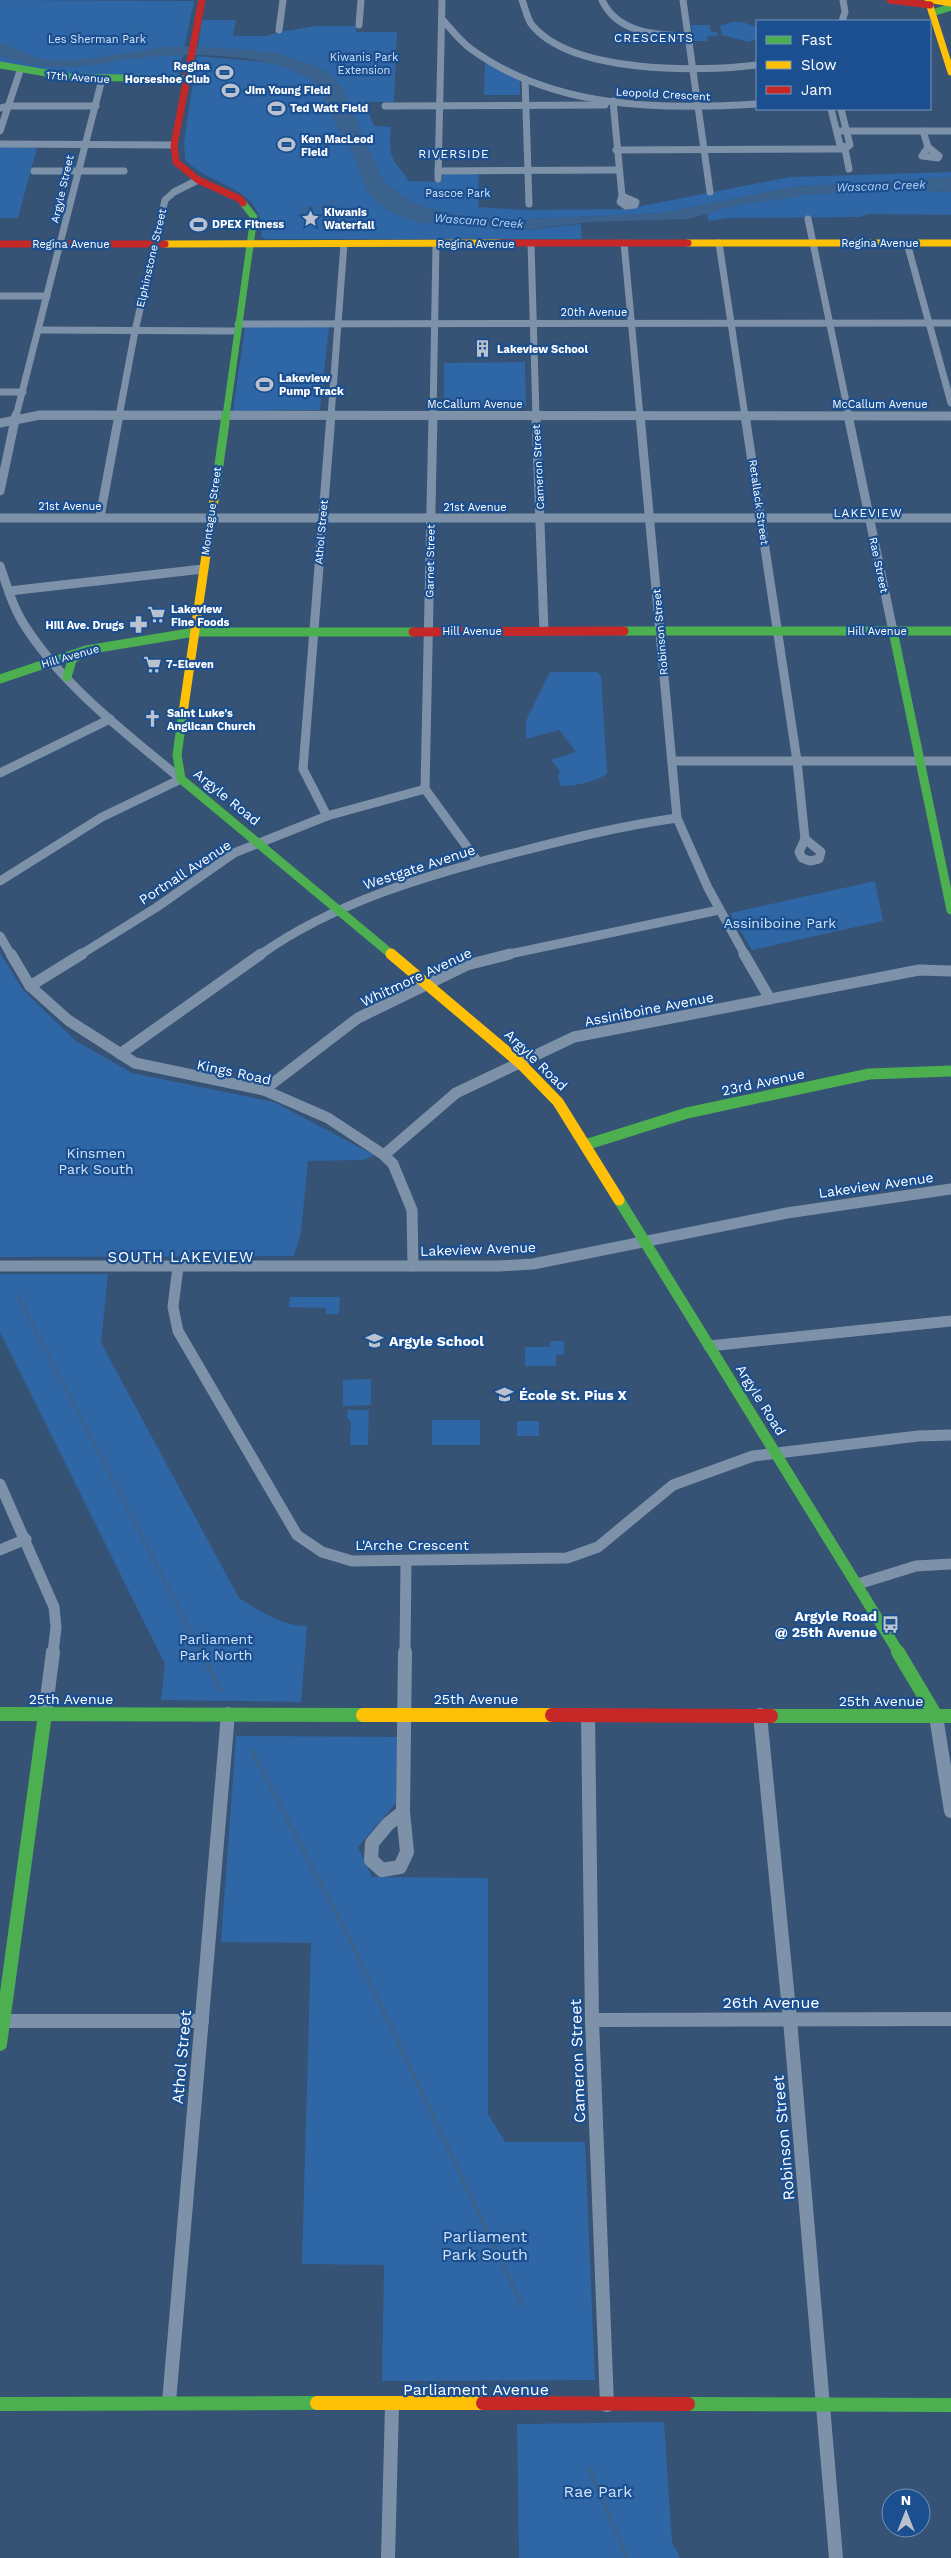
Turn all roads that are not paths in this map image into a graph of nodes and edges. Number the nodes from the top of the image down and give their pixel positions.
1 (202, 0) edge
2 (283, 0) edge
3 (361, 0) edge
4 (442, 0) edge
5 (522, 0) edge
6 (602, 0) edge
7 (683, 0) edge
8 (843, 0) edge
9 (890, 0) edge
10 (951, 3) edge
11 (951, 7) edge
12 (931, 11) edge
13 (442, 19) junction
14 (842, 20) edge
15 (358, 24) dead end
16 (279, 30) dead end
17 (688, 36) junction
18 (935, 36) edge
19 (462, 43) junction
20 (441, 44) junction
21 (756, 65) edge
22 (0, 66) edge
23 (20, 71) junction
24 (694, 71) junction
25 (951, 72) edge
26 (102, 79) junction
27 (186, 79) junction
28 (525, 79) junction
29 (613, 103) junction
30 (756, 104) edge
31 (526, 105) junction
32 (9, 106) junction
33 (96, 106) junction
34 (385, 106) dead end
35 (439, 106) junction
36 (699, 107) junction
37 (0, 108) edge
38 (831, 110) edge
39 (841, 110) edge
40 (837, 131) junction
41 (846, 131) junction
42 (923, 131) junction
43 (951, 131) edge
44 (0, 132) edge
45 (0, 144) edge
46 (84, 145) junction
47 (174, 145) junction
48 (928, 147) dead end
49 (845, 148) junction
50 (704, 149) junction
51 (616, 150) junction
52 (849, 169) dead end
53 (618, 170) junction
54 (34, 171) dead end
55 (79, 171) junction
56 (124, 171) dead end
57 (438, 171) junction
58 (527, 171) junction
59 (438, 179) dead end
60 (198, 180) junction
61 (710, 192) dead end
62 (622, 196) dead end
63 (529, 204) dead end
64 (808, 219) dead end
65 (624, 243) junction
66 (719, 243) junction
67 (813, 243) junction
68 (907, 243) junction
69 (951, 243) edge
70 (0, 244) edge
71 (61, 244) junction
72 (154, 244) junction
73 (249, 244) junction
74 (344, 244) junction
75 (436, 244) junction
76 (531, 244) junction
77 (0, 296) edge
78 (47, 296) junction
79 (337, 323) junction
80 (434, 323) junction
81 (532, 323) junction
82 (632, 323) junction
83 (733, 323) junction
84 (829, 323) junction
85 (928, 323) junction
86 (951, 323) edge
87 (237, 327) junction
88 (39, 330) junction
89 (135, 331) junction
90 (0, 392) edge
91 (23, 392) junction
92 (951, 404) edge
93 (225, 415) junction
94 (119, 416) junction
95 (330, 416) junction
96 (432, 416) junction
97 (535, 416) junction
98 (640, 416) junction
99 (746, 416) junction
100 (848, 416) junction
101 (951, 416) edge
102 (15, 419) junction
103 (0, 422) edge
104 (0, 485) edge
105 (100, 517) junction
106 (650, 517) junction
107 (761, 517) junction
108 (869, 517) junction
109 (0, 518) edge
110 (211, 518) junction
111 (322, 518) junction
112 (430, 518) junction
113 (541, 518) junction
114 (951, 518) edge
115 (0, 566) edge
116 (203, 569) junction
117 (10, 594) junction
118 (0, 600) edge
119 (312, 631) junction
120 (428, 631) junction
121 (544, 631) junction
122 (660, 631) junction
123 (778, 631) junction
124 (893, 631) junction
125 (951, 631) edge
126 (195, 632) junction
127 (86, 650) junction
128 (50, 661) junction
129 (68, 677) junction
130 (0, 679) edge
131 (110, 718) junction
132 (150, 754) junction
133 (177, 755) junction
134 (672, 761) junction
135 (797, 761) junction
136 (951, 761) edge
137 (920, 762) junction
138 (0, 773) edge
139 (181, 779) junction
140 (425, 790) junction
141 (327, 816) junction
142 (677, 818) junction
143 (805, 839) dead end
144 (260, 843) junction
145 (478, 862) junction
146 (0, 881) edge
147 (951, 907) edge
148 (341, 910) junction
149 (719, 910) junction
150 (0, 936) edge
151 (951, 971) edge
152 (427, 985) junction
153 (30, 986) junction
154 (770, 999) junction
155 (120, 1054) junction
156 (520, 1063) junction
157 (951, 1071) edge
158 (264, 1090) junction
159 (585, 1145) junction
160 (384, 1155) junction
161 (951, 1189) edge
162 (644, 1242) junction
163 (0, 1266) edge
164 (413, 1266) junction
165 (178, 1267) junction
166 (951, 1321) edge
167 (709, 1346) junction
168 (951, 1435) edge
169 (777, 1452) junction
170 (0, 1484) edge
171 (26, 1539) junction
172 (0, 1550) edge
173 (406, 1562) junction
174 (951, 1564) edge
175 (858, 1584) junction
176 (0, 1714) edge
177 (45, 1714) junction
178 (228, 1714) junction
179 (405, 1714) junction
180 (588, 1715) junction
181 (760, 1715) junction
182 (936, 1716) junction
183 (951, 1716) edge
184 (951, 1811) edge
185 (402, 1812) dead end
186 (951, 2019) edge
187 (592, 2020) junction
188 (790, 2020) junction
189 (202, 2021) junction
190 (3, 2022) junction
191 (0, 2044) edge
192 (169, 2402) junction
193 (0, 2404) edge
194 (392, 2405) junction
195 (824, 2405) junction
196 (951, 2405) edge
197 (607, 2406) junction
198 (388, 2558) edge
199 (836, 2558) edge

1 - 27 street
2 - 16 street
3 - 15 street
4 - 13 street
5 - 24 street
6 - 17 street
7 - 17 street
8 - 14 street
9 - 12 street
10 - 12 street
11 - 12 street
12 - 18 street
13 - 19 street, Leopold Crescent
13 - 20 street
17 - 24 street
18 - 25 street
19 - 20 street
19 - 28 street, Leopold Crescent
20 - 35 street
21 - 24 street
22 - 23 street, 17th Avenue
23 - 26 street, 17th Avenue
23 - 32 street
24 - 36 street
26 - 27 street, 17th Avenue
26 - 33 street, Argyle Street
27 - 47 street
28 - 29 street, Leopold Crescent
28 - 31 street
29 - 31 street
29 - 36 street, Leopold Crescent
29 - 51 street
30 - 36 street, Leopold Crescent
31 - 35 street
31 - 58 street
32 - 33 street
32 - 37 street
32 - 44 street
33 - 46 street, Argyle Street
34 - 35 street
35 - 57 street
36 - 50 street
38 - 40 street
39 - 41 street
40 - 41 street
40 - 49 street
41 - 42 street
41 - 49 street
42 - 43 street
42 - 48 street
45 - 46 street
46 - 47 street
46 - 55 street, Argyle Street
47 - 60 street
49 - 50 street
49 - 52 street
50 - 51 street
50 - 61 street
51 - 53 street
53 - 58 street
53 - 62 street
54 - 55 street
55 - 56 street
55 - 71 street, Argyle Street
57 - 58 street
57 - 59 street
58 - 63 street
60 - 72 street, Elphinstone Street
60 - 73 street, Montague Street
64 - 67 street, Rae Street
65 - 66 street, Regina Avenue
65 - 76 street, Regina Avenue
65 - 82 street, Robinson Street
66 - 67 street, Regina Avenue
66 - 83 street, Retallack Street
67 - 68 street, Regina Avenue
67 - 84 street, Rae Street
68 - 69 street, Regina Avenue
68 - 85 street
70 - 71 street, Regina Avenue
71 - 72 street, Regina Avenue
71 - 78 street, Argyle Street
72 - 73 street, Regina Avenue
72 - 89 street, Elphinstone Street
73 - 74 street, Regina Avenue
73 - 87 street, Montague Street
74 - 75 street, Regina Avenue
74 - 79 street, Athol Street
75 - 76 street, Regina Avenue
75 - 80 street, Garnet Street
76 - 81 street, Cameron Street
77 - 78 street
78 - 88 street, Argyle Street
79 - 80 street, 20th Avenue
79 - 87 street, 20th Avenue
79 - 95 street, Athol Street
80 - 81 street, 20th Avenue
80 - 96 street, Garnet Street
81 - 82 street, 20th Avenue
81 - 97 street, Cameron Street
82 - 83 street, 20th Avenue
82 - 98 street, Robinson Street
83 - 84 street, 20th Avenue
83 - 99 street, Retallack Street
84 - 85 street, 20th Avenue
84 - 100 street, Rae Street
85 - 86 street, 20th Avenue
85 - 92 street
87 - 89 street, 20th Avenue
87 - 93 street, Montague Street
88 - 89 street, 20th Avenue
88 - 91 street, Argyle Street
89 - 94 street, Elphinstone Street
90 - 91 street
91 - 102 street, Argyle Street
93 - 94 street, McCallum Avenue
93 - 95 street, McCallum Avenue
93 - 110 street, Montague Street
94 - 102 street, McCallum Avenue
94 - 105 street, Elphinstone Street
95 - 96 street, McCallum Avenue
95 - 111 street, Athol Street
96 - 97 street, McCallum Avenue
96 - 112 street, Garnet Street
97 - 98 street, McCallum Avenue
97 - 113 street, Cameron Street
98 - 99 street, McCallum Avenue
98 - 106 street, Robinson Street
99 - 100 street, McCallum Avenue
99 - 107 street, Retallack Street
100 - 101 street, McCallum Avenue
100 - 108 street, Rae Street
102 - 103 street, McCallum Avenue
102 - 104 street
105 - 109 street, 21st Avenue
105 - 110 street, 21st Avenue
106 - 107 street, 21st Avenue
106 - 113 street, 21st Avenue
106 - 122 street, Robinson Street
107 - 108 street, 21st Avenue
107 - 123 street, Retallack Street
108 - 114 street, 21st Avenue
108 - 124 street, Rae Street
110 - 111 street, 21st Avenue
110 - 116 street, Montague Street
111 - 112 street, 21st Avenue
111 - 119 street, Athol Street
112 - 113 street, 21st Avenue
112 - 120 street, Garnet Street
113 - 121 street, Cameron Street
115 - 117 street, Argyle Road
116 - 117 street
116 - 126 street, Montague Street
117 - 118 street
117 - 128 street, Argyle Road
119 - 120 street, Hill Avenue
119 - 126 street, Hill Avenue
119 - 141 street, Athol Street
120 - 121 street, Hill Avenue
120 - 140 street, Garnet Street
121 - 122 street, Hill Avenue
122 - 123 street, Hill Avenue
122 - 134 street, Robinson Street
123 - 124 street, Hill Avenue
123 - 135 street, Retallack Street
124 - 125 street, Hill Avenue
124 - 137 street, Rae Street
126 - 127 street, Hill Avenue
126 - 133 street, Montague Street
127 - 128 street, Hill Avenue
127 - 129 street
128 - 129 street, Argyle Road
128 - 130 street, Hill Avenue
129 - 131 street, Argyle Road
131 - 132 street, Argyle Road
131 - 138 street
132 - 133 street
132 - 139 street, Argyle Road
133 - 139 street, Montague Street
134 - 135 street
134 - 142 street, Robinson Street
135 - 137 street
135 - 143 street, Retallack Street
136 - 137 street
137 - 147 street, Rae Street
139 - 144 street, Argyle Road
139 - 146 street
140 - 141 street, Portnall Avenue
140 - 145 street
141 - 144 street, Portnall Avenue
142 - 145 street, Westgate Avenue
142 - 149 street, Robinson Street
144 - 148 street, Argyle Road
144 - 153 street, Portnall Avenue
145 - 148 street, Westgate Avenue
148 - 152 street, Argyle Road
148 - 155 street, Westgate Avenue
149 - 152 street, Whitmore Avenue
149 - 154 street, Robinson Street
150 - 153 street, Kings Road
151 - 154 street, Assiniboine Avenue
152 - 156 street, Argyle Road
152 - 158 street, Whitmore Avenue
153 - 155 street, Kings Road
154 - 156 street, Assiniboine Avenue
155 - 158 street, Kings Road
156 - 159 street, Argyle Road
156 - 160 street, Assiniboine Avenue
157 - 159 street, 23rd Avenue
158 - 160 street, Kings Road
159 - 162 street, Argyle Road
160 - 164 street, Kings Road
161 - 162 street, Lakeview Avenue
162 - 164 street, Lakeview Avenue
162 - 167 street, Argyle Road
163 - 165 street, Lakeview Avenue
164 - 165 street, Lakeview Avenue
165 - 173 street, L'Arche Crescent
166 - 167 street
167 - 169 street, Argyle Road
168 - 169 street, L'Arche Crescent
169 - 173 street, L'Arche Crescent
169 - 175 street, Argyle Road
170 - 171 street
171 - 172 street
171 - 177 street
173 - 179 street
174 - 175 street
175 - 182 street, Argyle Road
176 - 177 street, 25th Avenue
177 - 178 street, 25th Avenue
177 - 190 street
178 - 179 street, 25th Avenue
178 - 189 street, Athol Street
179 - 180 street, 25th Avenue
179 - 185 street
180 - 181 street, 25th Avenue
180 - 187 street, Cameron Street
181 - 182 street, 25th Avenue
181 - 188 street, Robinson Street
182 - 183 street, 25th Avenue
182 - 184 street
186 - 188 street, 26th Avenue
187 - 188 street, 26th Avenue
187 - 197 street, Cameron Street
188 - 195 street, Robinson Street
189 - 190 street
189 - 192 street, Athol Street
190 - 191 street
192 - 193 street, Parliament Avenue
192 - 194 street, Parliament Avenue
194 - 197 street, Parliament Avenue
194 - 198 street
195 - 196 street, Parliament Avenue
195 - 197 street, Parliament Avenue
195 - 199 street, Robinson Street

